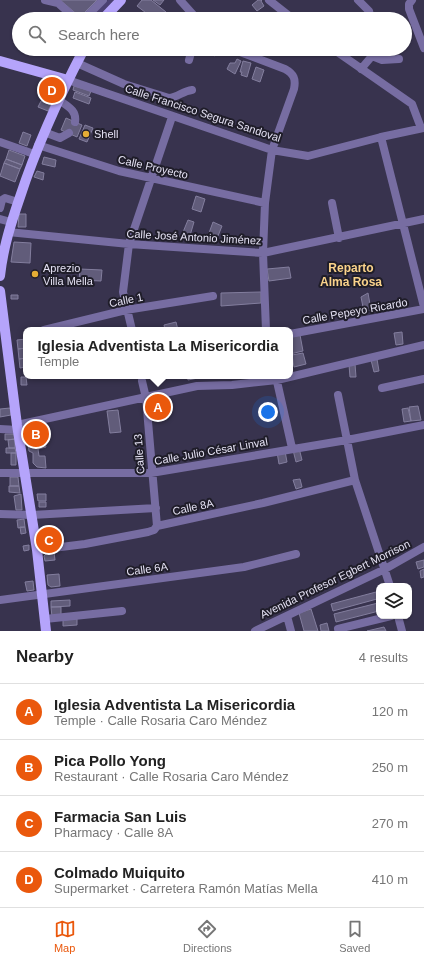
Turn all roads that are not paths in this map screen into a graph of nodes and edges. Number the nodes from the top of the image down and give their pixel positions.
1 (45, 0) edge
2 (103, 0) edge
3 (121, 0) edge
4 (180, 0) edge
5 (269, 0) edge
6 (358, 0) edge
7 (412, 0) edge
8 (57, 1) edge
9 (69, 12) edge
10 (91, 12) edge
11 (110, 12) edge
12 (191, 12) edge
13 (284, 12) edge
14 (369, 12) edge
15 (410, 12) edge
16 (412, 17) edge
17 (424, 48) edge
18 (80, 56) edge
19 (190, 56) edge
20 (251, 56) edge
21 (343, 56) edge
22 (369, 56) edge
23 (377, 56) edge
24 (399, 59) dead end
25 (0, 60) edge
26 (189, 60) dead end
27 (76, 63) junction
28 (361, 69) junction
29 (68, 80) junction
30 (192, 90) dead end
31 (59, 100) junction
32 (172, 117) junction
33 (75, 122) dead end
34 (422, 128) edge
35 (44, 132) junction
36 (69, 133) dead end
37 (381, 137) junction
38 (0, 142) edge
39 (36, 150) junction
40 (272, 150) junction
41 (150, 178) junction
42 (18, 202) junction
43 (265, 203) junction
44 (332, 203) dead end
45 (0, 208) edge
46 (0, 219) edge
47 (424, 219) edge
48 (402, 225) junction
49 (10, 227) junction
50 (339, 238) junction
51 (129, 244) junction
52 (263, 253) junction
53 (0, 276) edge
54 (0, 291) edge
55 (213, 296) dead end
56 (424, 308) edge
57 (126, 310) junction
58 (56, 327) edge
59 (131, 327) edge
60 (266, 327) edge
61 (293, 333) edge
62 (424, 345) edge
63 (3, 348) edge
64 (293, 374) edge
65 (270, 379) edge
66 (276, 379) edge
67 (424, 379) edge
68 (142, 381) dead end
69 (382, 388) dead end
70 (338, 396) dead end
71 (146, 398) junction
72 (424, 425) edge
73 (17, 427) junction
74 (0, 429) edge
75 (347, 440) junction
76 (292, 448) junction
77 (151, 472) junction
78 (0, 473) edge
79 (24, 473) junction
80 (354, 480) junction
81 (156, 508) junction
82 (0, 514) edge
83 (32, 515) junction
84 (157, 526) junction
85 (424, 547) edge
86 (37, 550) junction
87 (296, 554) dead end
88 (386, 569) junction
89 (389, 583) edge
90 (43, 594) junction
91 (0, 600) edge
92 (122, 611) dead end
93 (287, 616) junction
94 (45, 619) junction
95 (379, 619) edge
96 (399, 619) edge
97 (338, 629) dead end
98 (46, 631) edge
99 (255, 631) edge
100 (291, 631) edge
101 (402, 631) edge

1 - 8 street
2 - 10 street
3 - 11 main road
4 - 12 street
5 - 13 street
6 - 14 street
7 - 15 street
8 - 9 street
16 - 17 street
18 - 27 main road
19 - 26 street
20 - 40 street
21 - 28 street
22 - 28 street
23 - 24 street
25 - 29 main road, Calle Francisco Segura Sandoval
27 - 29 main road
27 - 30 street
28 - 34 street
29 - 31 main road
29 - 32 street, Calle Francisco Segura Sandoval
31 - 33 street
31 - 35 main road
32 - 40 street, Calle Francisco Segura Sandoval
32 - 41 street
34 - 37 street, Calle Francisco Segura Sandoval
35 - 36 street
35 - 39 main road
37 - 40 street, Calle Francisco Segura Sandoval
37 - 48 street
38 - 39 street, Calle Proyecto
39 - 41 street, Calle Proyecto
39 - 42 main road
40 - 43 street
41 - 43 street, Calle Proyecto
41 - 51 street
42 - 45 street
42 - 49 main road
43 - 52 street
44 - 50 street
46 - 49 street, Calle José Antonio Jiménez
47 - 48 street, Calle José Antonio Jiménez
48 - 50 street, Calle José Antonio Jiménez
48 - 56 street
49 - 51 street, Calle José Antonio Jiménez
49 - 53 main road
50 - 52 street, Calle José Antonio Jiménez
51 - 52 street, Calle José Antonio Jiménez
51 - 57 street
52 - 60 street
54 - 63 main road
55 - 57 street, Calle 1
56 - 61 street, Calle Pepeyo Ricardo
57 - 58 street, Calle 1
57 - 59 street
62 - 64 street
63 - 73 main road
65 - 71 street
66 - 76 street
67 - 69 street
68 - 71 street, Calle 13
70 - 75 street
71 - 73 street
71 - 77 street, Calle 13
72 - 75 street, Calle Julio César Linval
73 - 74 street
73 - 79 main road
75 - 76 street, Calle Julio César Linval
75 - 80 street
76 - 77 street, Calle Julio César Linval
77 - 79 street, Calle Julio César Linval
77 - 81 street, Calle 13
78 - 79 street, Calle Julio César Linval
79 - 83 main road
80 - 84 street, Calle 8A
80 - 88 street
81 - 83 street
81 - 84 street, Calle 13
82 - 83 street
83 - 86 main road
84 - 86 street, Calle 8A
85 - 88 street, Avenida Profesor Egbert Morrison
86 - 90 main road
87 - 90 street, Calle 6A
88 - 89 street
88 - 93 street, Avenida Profesor Egbert Morrison
90 - 91 street, Calle 6A
90 - 94 main road
92 - 94 street
93 - 99 street, Avenida Profesor Egbert Morrison
93 - 100 street
94 - 98 main road
95 - 97 street
96 - 101 street

